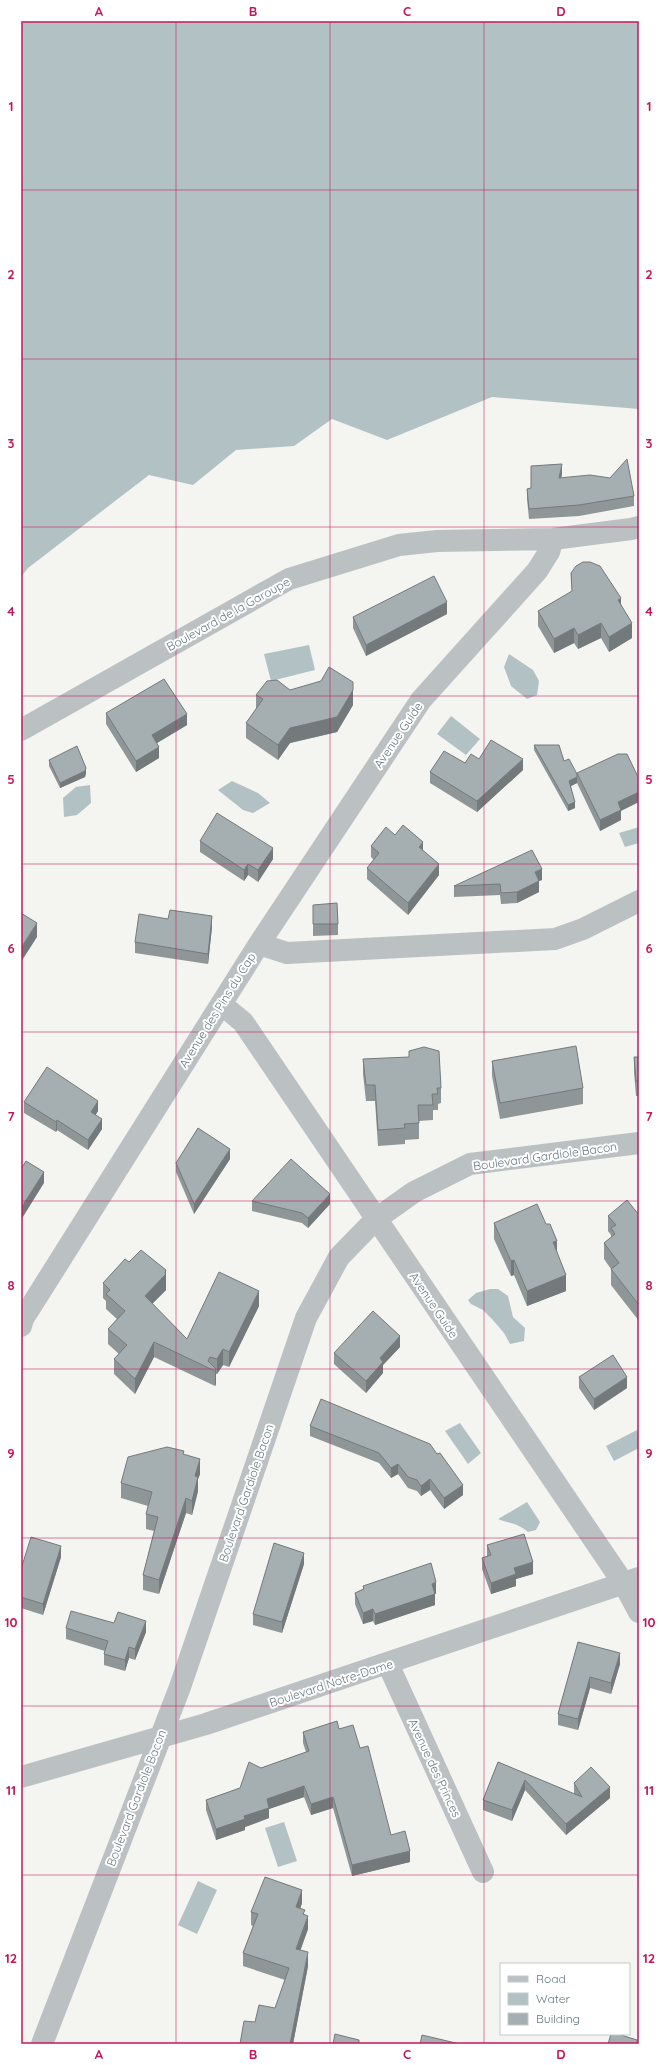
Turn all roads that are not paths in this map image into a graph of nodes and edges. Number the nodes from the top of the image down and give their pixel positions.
1 (639, 527) edge
2 (553, 539) junction
3 (21, 730) edge
4 (639, 901) edge
5 (259, 944) junction
6 (221, 1004) junction
7 (639, 1143) edge
8 (376, 1219) junction
9 (21, 1326) edge
10 (632, 1581) edge
11 (639, 1612) edge
12 (388, 1664) junction
13 (159, 1739) junction
14 (21, 1778) edge
15 (483, 1872) dead end
16 (42, 2044) edge

1 - 2 street, Boulevard de la Garoupe
2 - 3 street, Boulevard de la Garoupe
2 - 5 street, Avenue Guide
4 - 5 street, Avenue des Pins du Cap
5 - 6 street, Avenue des Pins du Cap
6 - 8 street, Avenue Guide
6 - 9 street, Avenue des Pins du Cap
7 - 8 street, Boulevard Gardiole Bacon
8 - 10 street, Avenue Guide
8 - 13 street, Boulevard Gardiole Bacon
10 - 11 street, Avenue Guide
10 - 12 street, Boulevard Notre-Dame
12 - 13 street, Boulevard Notre-Dame
12 - 15 street, Avenue des Princes
13 - 14 street, Boulevard Notre-Dame
13 - 16 street, Boulevard Gardiole Bacon

